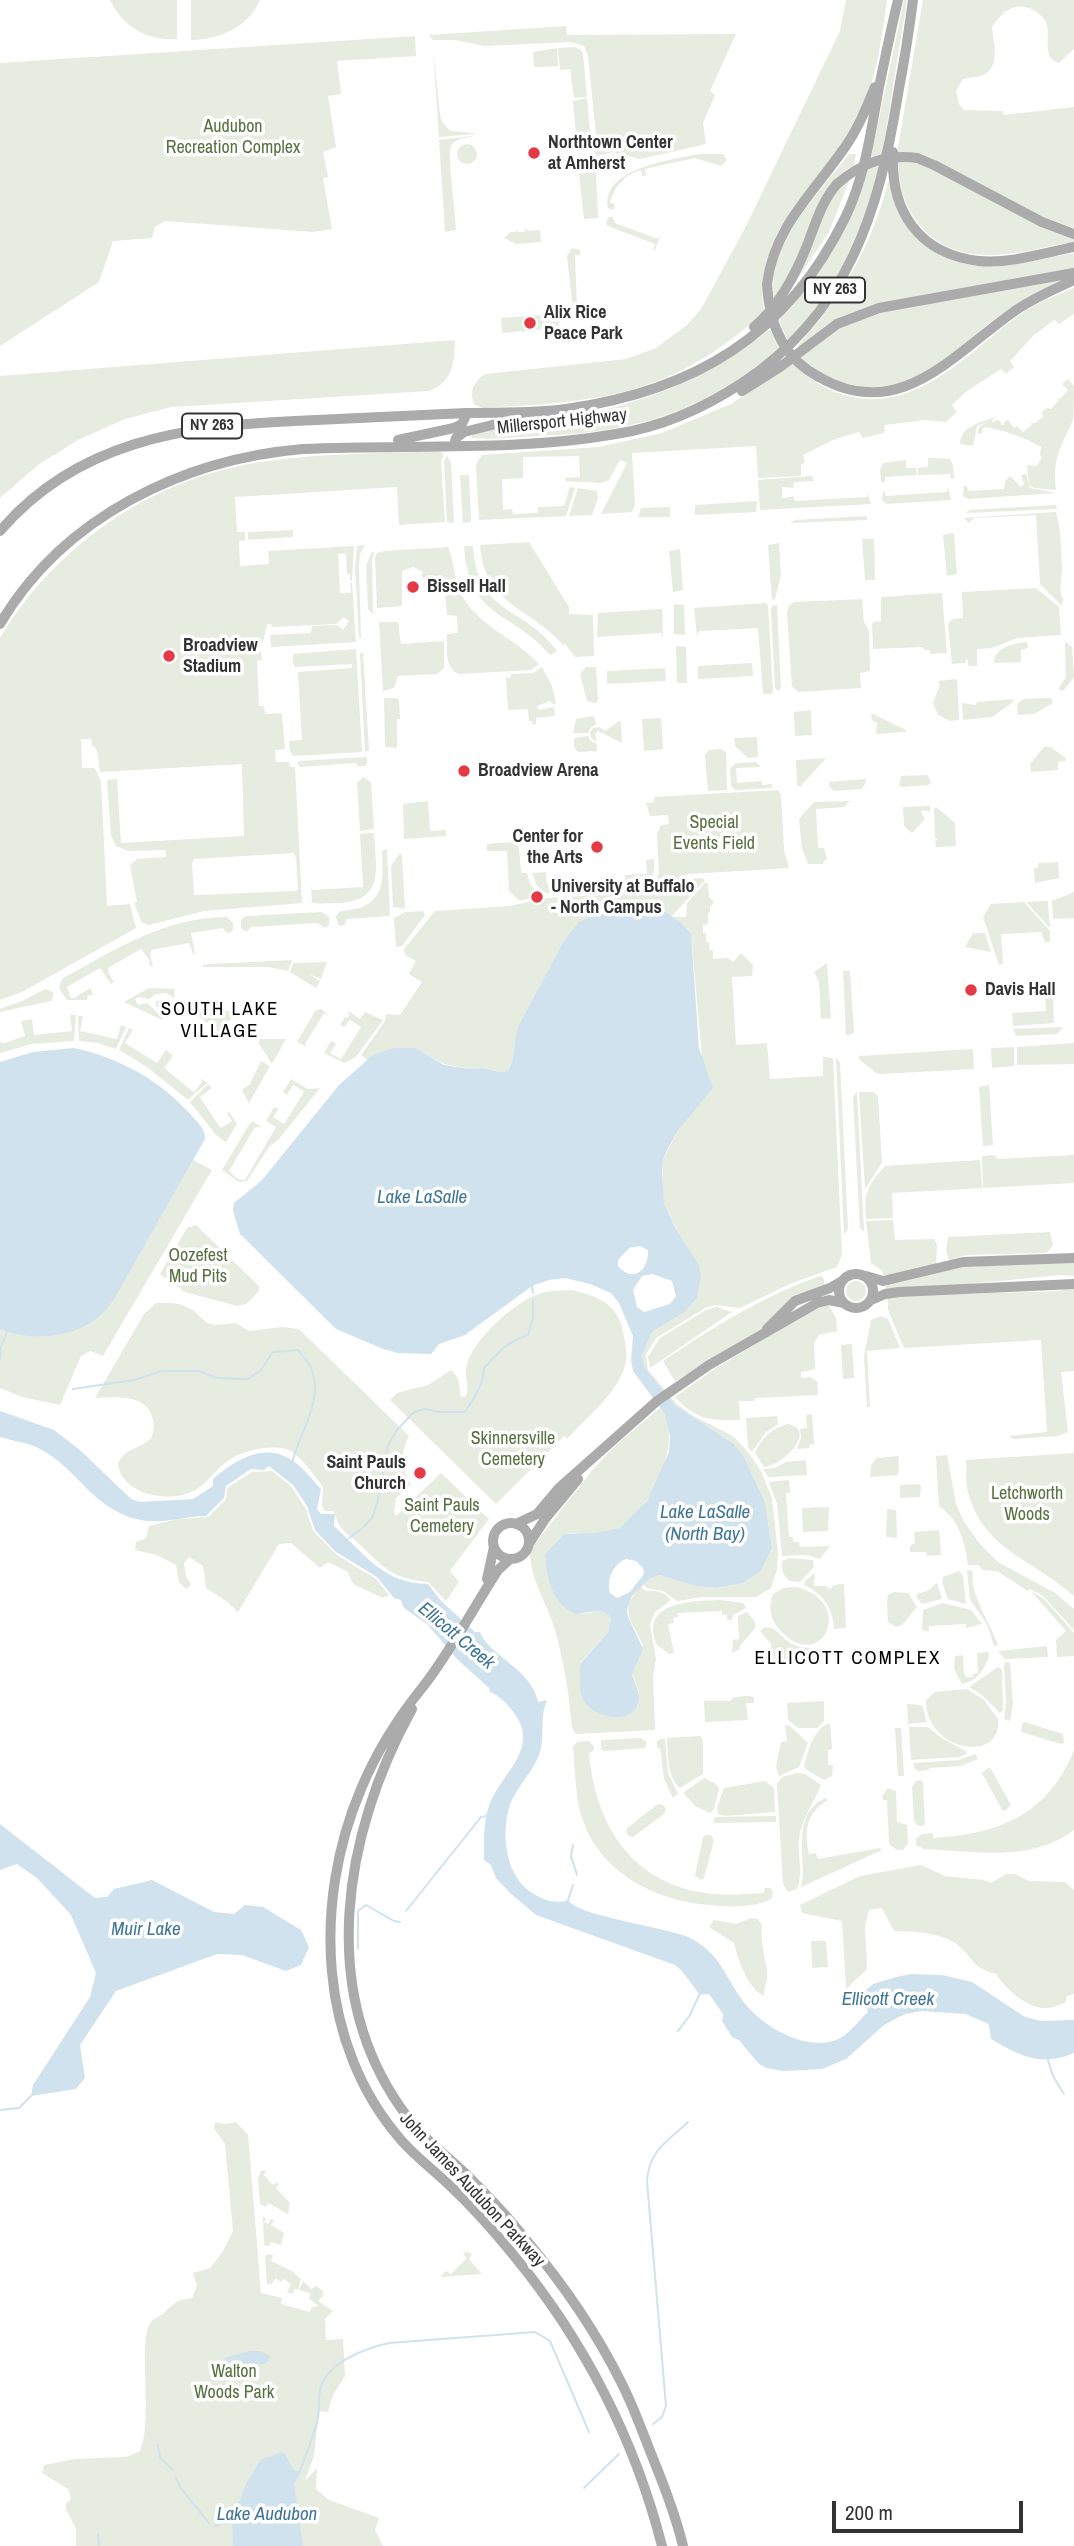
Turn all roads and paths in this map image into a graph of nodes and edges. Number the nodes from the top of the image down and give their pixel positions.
1 (895, 0) edge
2 (915, 0) edge
3 (883, 67) junction
4 (896, 113) junction
5 (1074, 234) edge
6 (1074, 247) edge
7 (1074, 273) edge
8 (1074, 281) edge
9 (724, 355) junction
10 (566, 409) junction
11 (693, 412) junction
12 (467, 413) junction
13 (454, 445) junction
14 (345, 447) junction
15 (0, 531) edge
16 (0, 624) edge
17 (1074, 1258) edge
18 (866, 1276) junction
19 (842, 1281) junction
20 (1074, 1283) edge
21 (871, 1300) junction
22 (844, 1303) junction
23 (762, 1334) junction
24 (596, 1457) junction
25 (516, 1524) junction
26 (530, 1542) junction
27 (494, 1547) junction
28 (509, 1560) junction
29 (485, 1590) junction
30 (421, 1689) junction
31 (460, 2169) junction
32 (446, 2182) junction
33 (519, 2230) junction
34 (503, 2243) junction
35 (662, 2546) edge
36 (682, 2546) edge

1 - 3 main road, Millersport Highway / NY 263
2 - 4 main road, Millersport Highway / NY 263
3 - 8 main road, bridge
3 - 9 main road, Millersport Highway / NY 263
4 - 6 main road
4 - 11 main road, Millersport Highway / NY 263
5 - 9 main road, bridge
7 - 11 main road
9 - 10 main road, Millersport Highway / NY 263
10 - 12 main road, Millersport Highway / NY 263
10 - 13 main road
11 - 13 main road, Millersport Highway / NY 263
12 - 14 main road
12 - 15 main road, Millersport Highway / NY 263
13 - 14 main road, Millersport Highway / NY 263
14 - 16 main road, Millersport Highway / NY 263
17 - 18 main road
18 - 19 main road
18 - 21 main road
19 - 22 main road
19 - 23 main road
20 - 21 main road
21 - 22 main road
22 - 23 main road
23 - 24 main road
24 - 25 main road
24 - 26 main road
25 - 26 main road
25 - 27 main road
26 - 28 main road
27 - 28 main road
27 - 29 main road, John James Audubon Parkway
28 - 29 main road, John James Audubon Parkway
29 - 30 main road, John James Audubon Parkway
30 - 31 main road, John James Audubon Parkway
30 - 32 main road, John James Audubon Parkway
31 - 32 main road
31 - 33 main road, John James Audubon Parkway
32 - 34 main road, John James Audubon Parkway
33 - 34 main road
33 - 36 main road, John James Audubon Parkway
34 - 35 main road, John James Audubon Parkway

